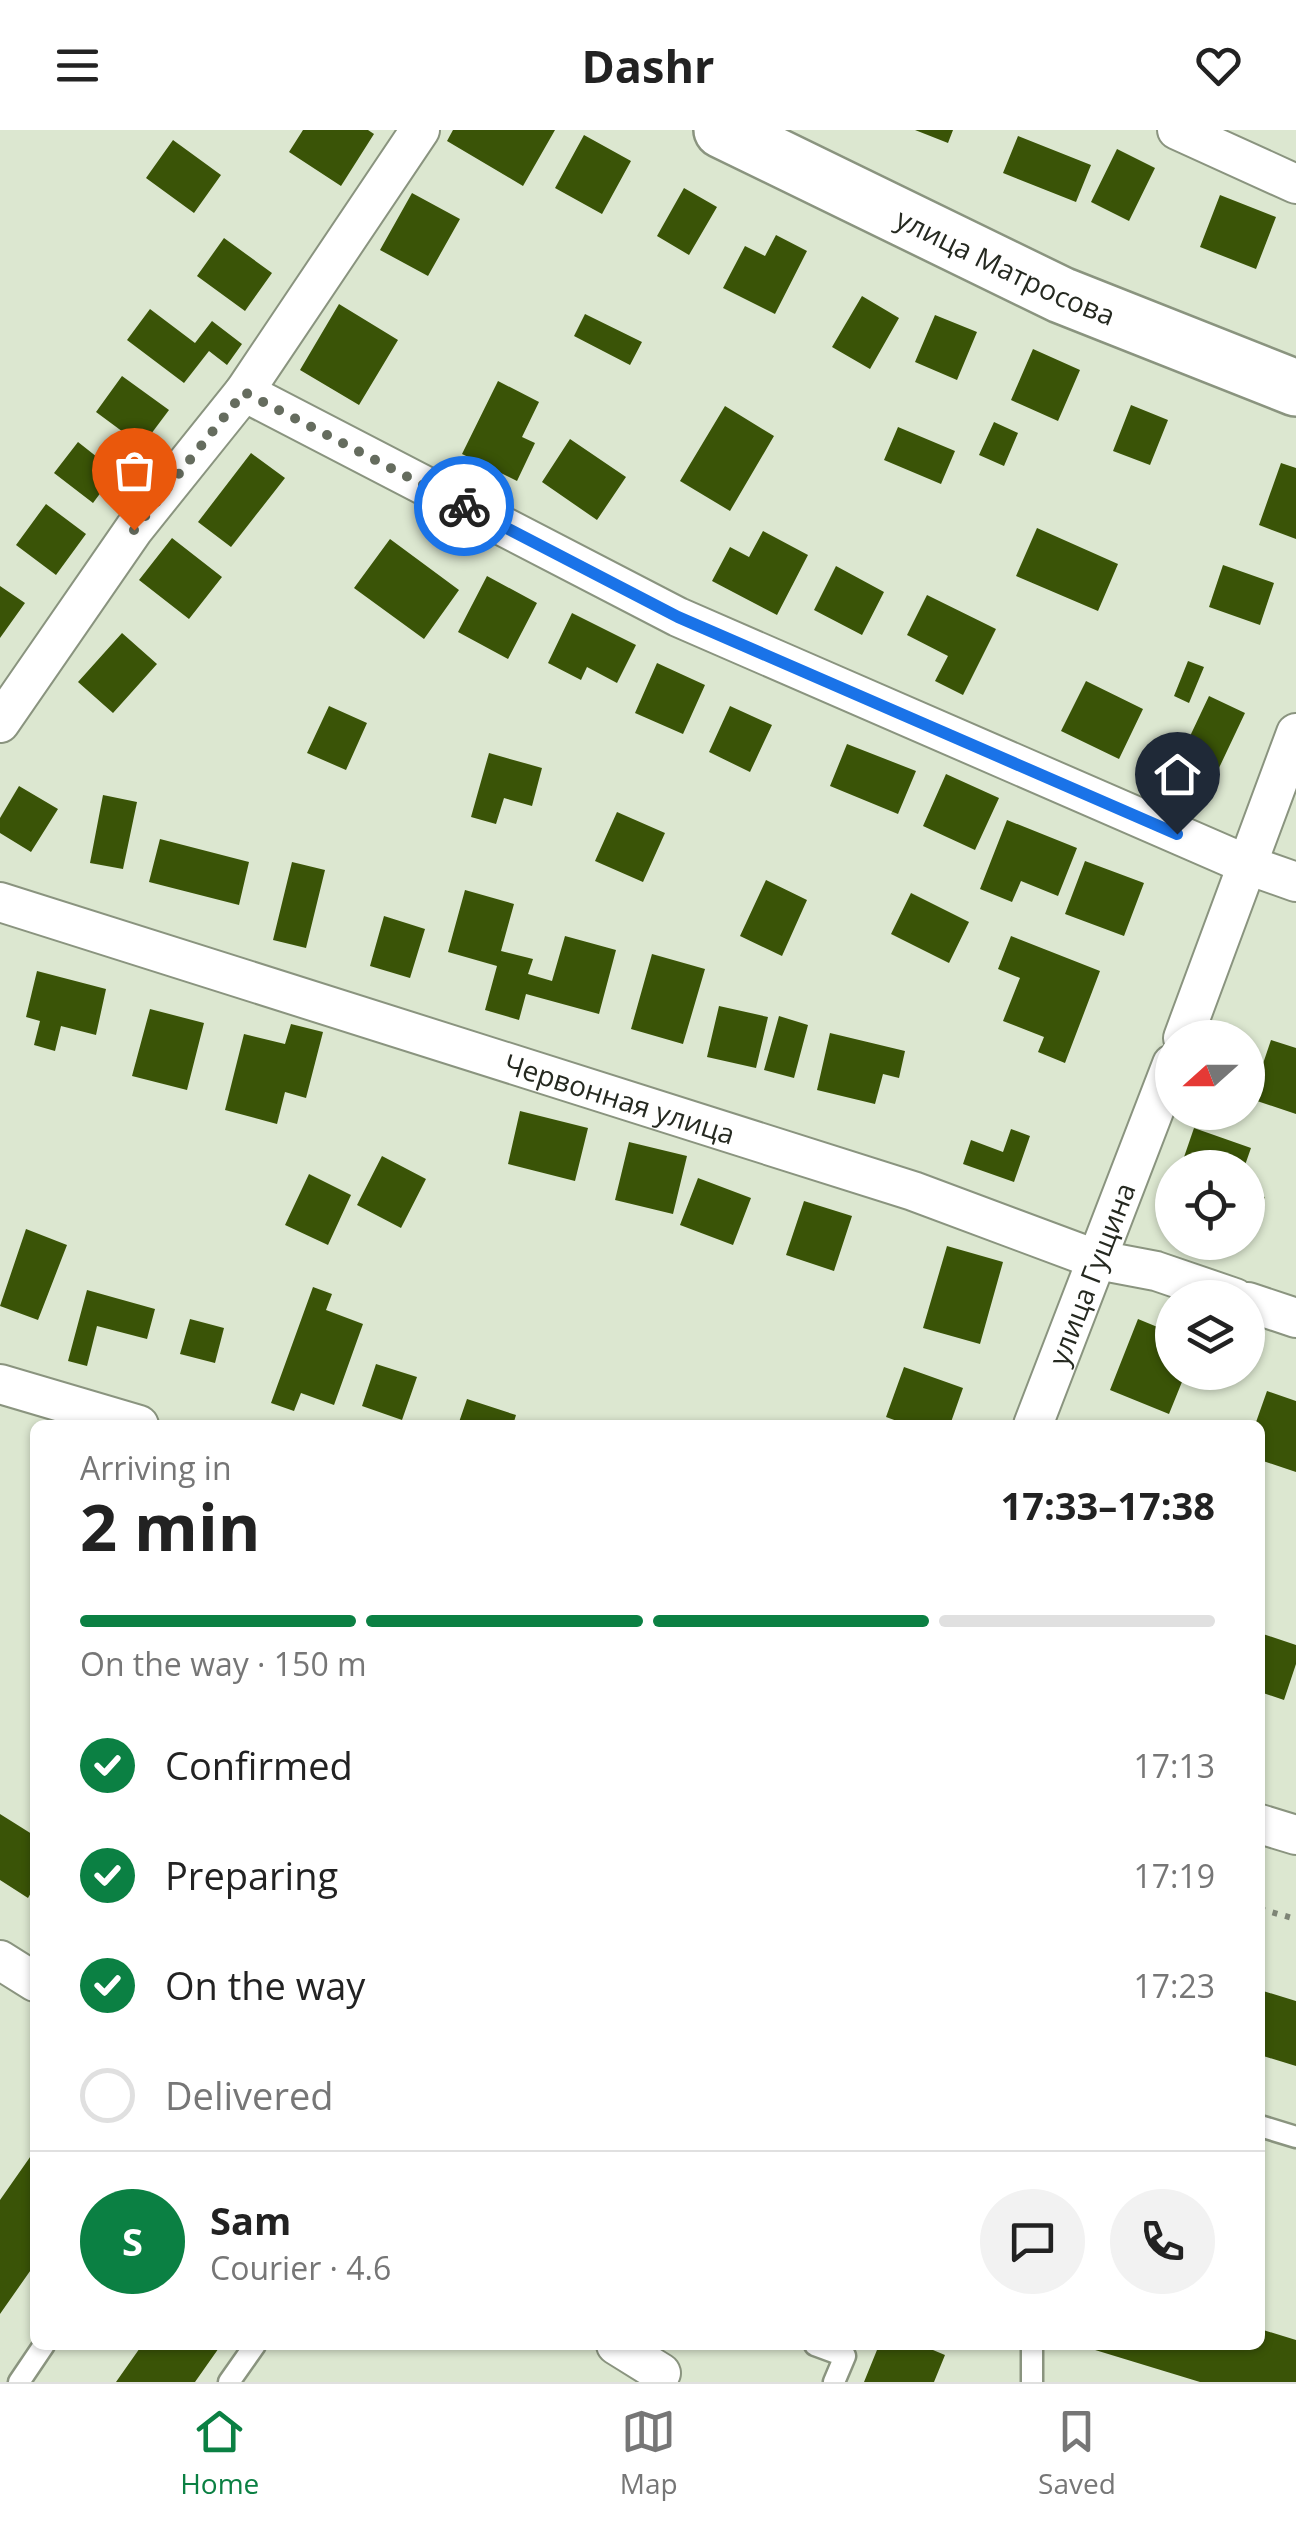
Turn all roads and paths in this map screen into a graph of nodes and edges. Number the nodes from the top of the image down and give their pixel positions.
1 (420, 130) edge
2 (722, 130) edge
3 (1177, 130) edge
4 (1296, 184) edge
5 (1296, 388) edge
6 (244, 392) junction
7 (0, 723) edge
8 (1296, 733) edge
9 (1248, 865) junction
10 (1296, 882) edge
11 (0, 902) edge
12 (1189, 1020) edge
13 (1155, 1109) edge
14 (1098, 1260) junction
15 (1182, 1280) edge
16 (1265, 1308) edge
17 (1296, 1318) edge
18 (0, 1384) edge
19 (122, 1420) edge
20 (1036, 1420) edge
21 (1265, 1826) edge
22 (1296, 1835) edge
23 (1265, 1910) edge
24 (1296, 1919) edge
25 (0, 1960) edge
26 (30, 1979) edge
27 (1265, 2128) edge
28 (1296, 2137) edge
29 (40, 2350) edge
30 (251, 2350) edge
31 (627, 2350) edge
32 (829, 2350) edge
33 (1032, 2350) edge
34 (665, 2367) edge
35 (18, 2382) edge
36 (229, 2382) edge
37 (834, 2382) edge
38 (1032, 2382) edge

1 - 6 street
2 - 5 street, улица Матросова
3 - 4 street
6 - 7 street
6 - 9 street
8 - 9 street
9 - 10 street
9 - 12 street
11 - 14 street, Червонная улица
13 - 14 street, улица Гущина
14 - 15 street, Червонная улица
14 - 20 street, улица Гущина
16 - 17 street
18 - 19 street
21 - 22 street
23 - 24 path
25 - 26 street
27 - 28 lane
29 - 35 lane
30 - 36 lane
31 - 34 street
32 - 37 lane
33 - 38 lane

